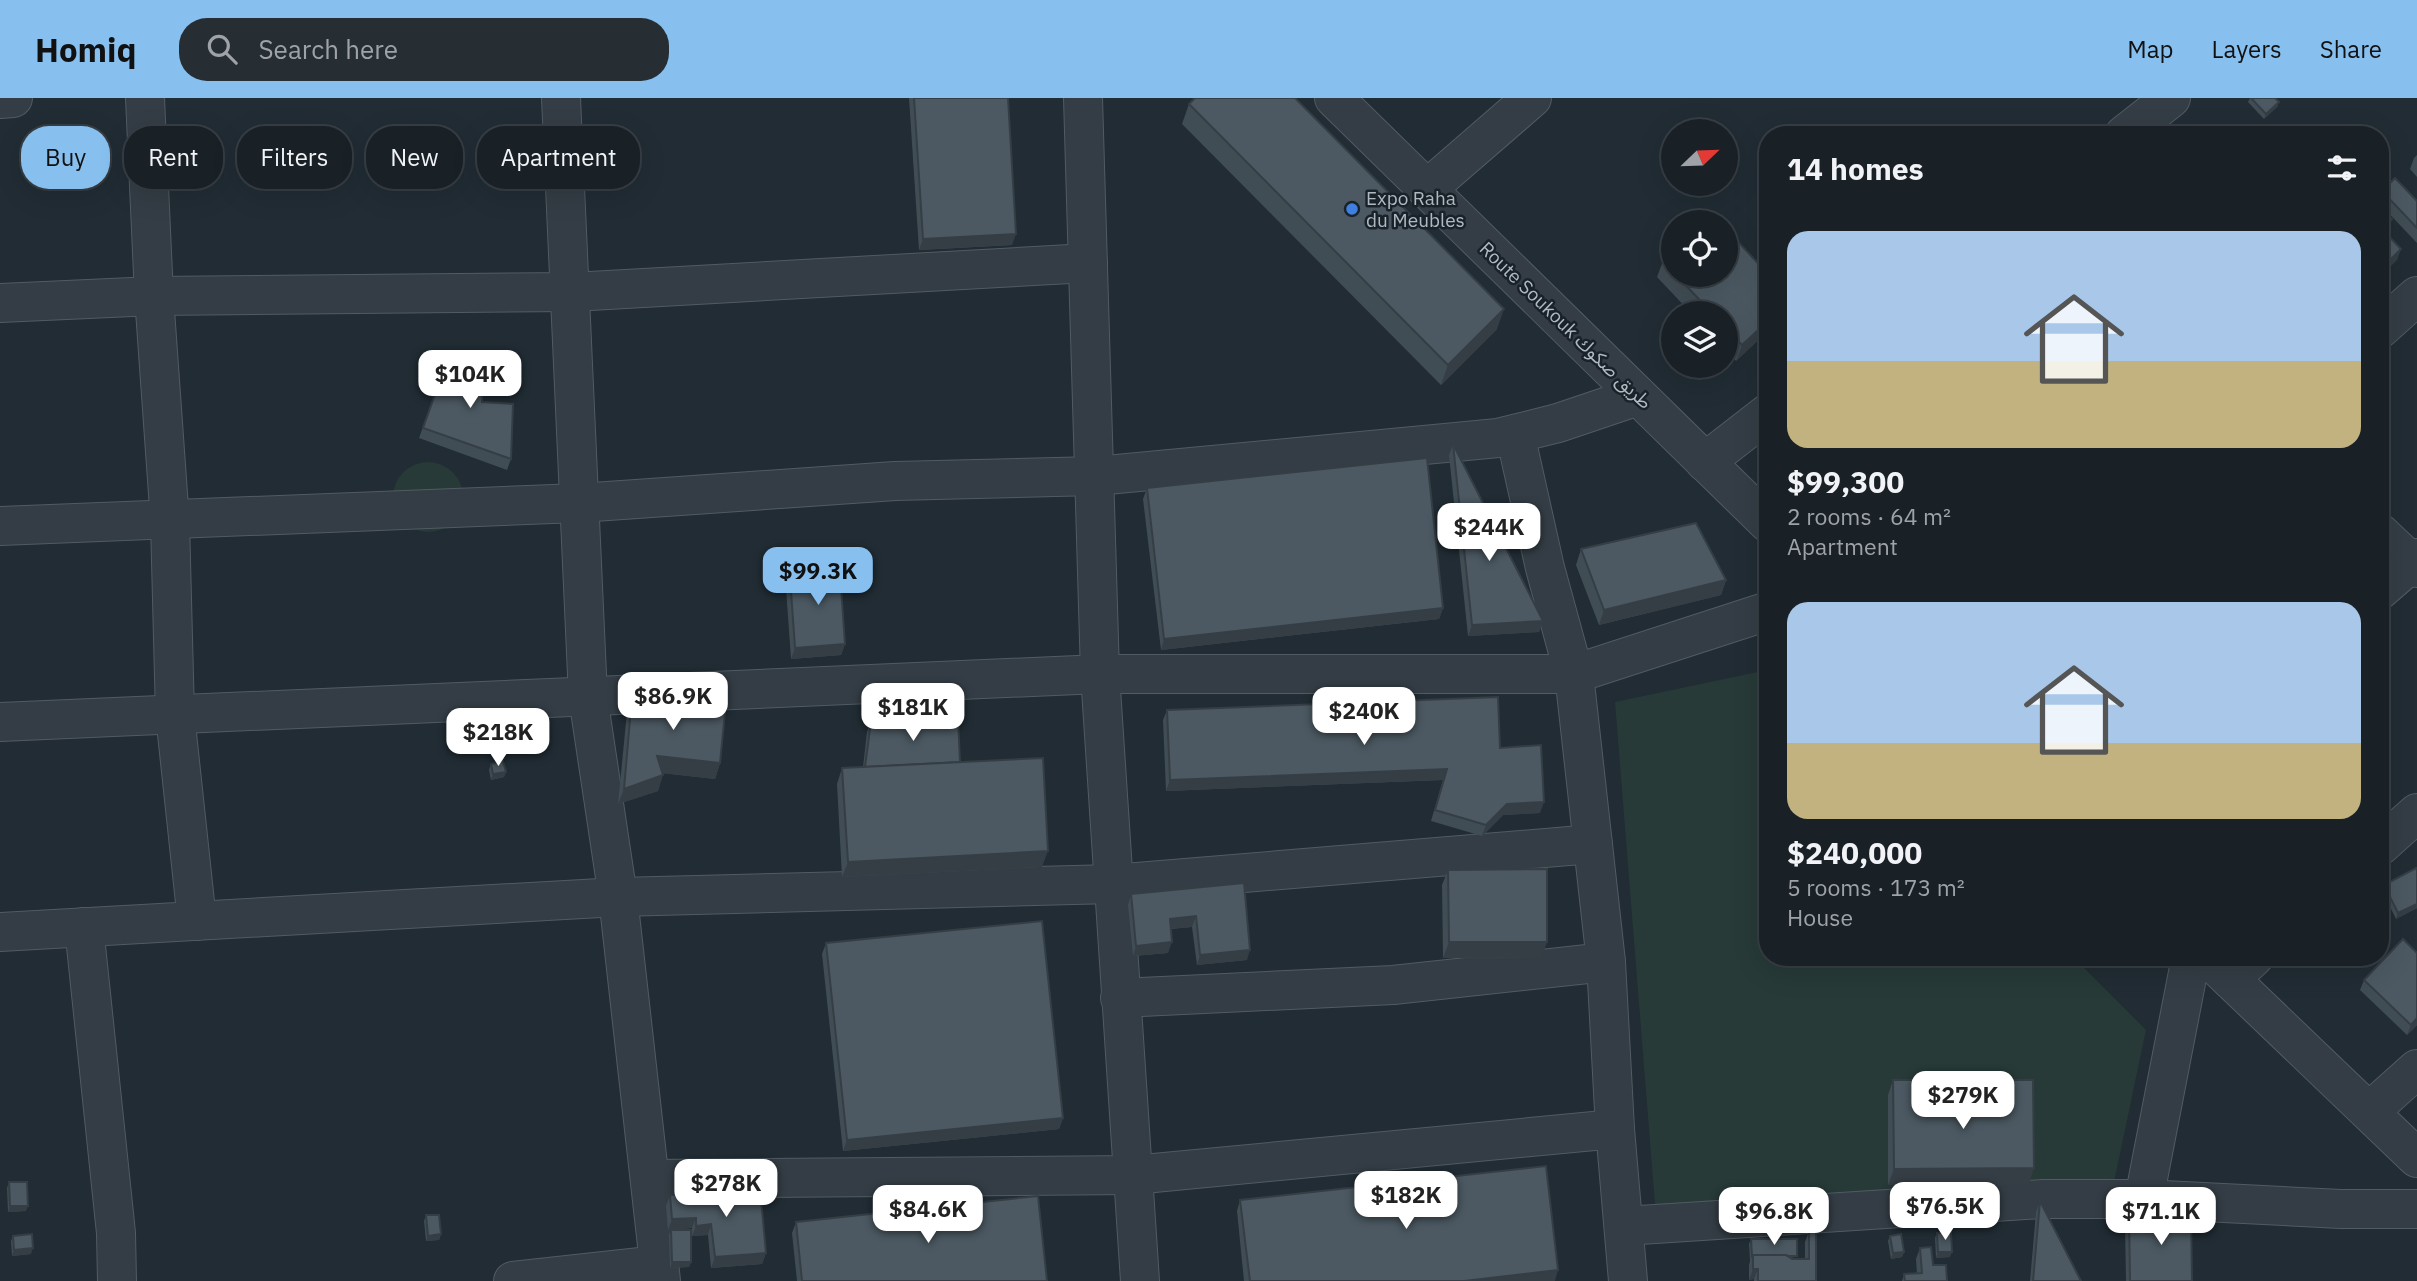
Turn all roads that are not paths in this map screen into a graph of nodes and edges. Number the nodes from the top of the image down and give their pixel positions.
1 (13, 98) edge
2 (145, 98) edge
3 (561, 98) edge
4 (1083, 98) edge
5 (1334, 98) edge
6 (1532, 98) edge
7 (2171, 98) edge
8 (0, 99) edge
9 (2135, 126) edge
10 (1427, 189) junction
11 (1088, 263) junction
12 (572, 292) junction
13 (154, 296) junction
14 (2417, 296) edge
15 (0, 303) edge
16 (2389, 320) edge
17 (1638, 396) junction
18 (1759, 420) edge
19 (1515, 434) junction
20 (1705, 462) junction
21 (1096, 476) junction
22 (579, 503) junction
23 (1759, 514) edge
24 (170, 522) junction
25 (0, 526) edge
26 (2389, 541) edge
27 (2415, 563) edge
28 (2389, 583) edge
29 (1759, 614) edge
30 (1100, 674) junction
31 (1574, 674) junction
32 (588, 697) junction
33 (175, 715) junction
34 (0, 722) edge
35 (2417, 813) edge
36 (2389, 838) edge
37 (1593, 844) junction
38 (1113, 884) junction
39 (618, 897) junction
40 (197, 921) junction
41 (84, 928) junction
42 (0, 932) edge
43 (1606, 962) junction
44 (2189, 966) edge
45 (2232, 966) edge
46 (1120, 998) junction
47 (2417, 1069) edge
48 (2370, 1111) junction
49 (1615, 1129) junction
50 (2417, 1158) edge
51 (1133, 1175) junction
52 (650, 1179) junction
53 (2144, 1199) junction
54 (2417, 1209) edge
55 (1624, 1226) junction
56 (660, 1273) edge
57 (117, 1281) edge
58 (513, 1281) edge
59 (1140, 1281) edge
60 (1628, 1281) edge

1 - 8 street
2 - 13 street
3 - 12 street
4 - 11 street
5 - 10 street, Route Soukouk طريق صكوك
6 - 10 street
7 - 9 street
10 - 17 street, Route Soukouk طريق صكوك
11 - 12 street
11 - 21 street
12 - 13 street
12 - 22 street
13 - 15 street
13 - 24 street
14 - 16 street
17 - 19 street
17 - 20 street, Route Soukouk طريق صكوك
18 - 20 street
19 - 21 street
19 - 31 street
20 - 23 street, Route Soukouk طريق صكوك
21 - 22 street
21 - 30 street
22 - 24 street
22 - 32 street
24 - 25 street
24 - 33 street
26 - 27 street
27 - 28 street
29 - 31 street
30 - 31 street
30 - 32 street
30 - 38 street
31 - 37 street
32 - 33 street
32 - 39 street
33 - 34 street
33 - 40 street
35 - 36 street
37 - 38 street
37 - 43 street
38 - 39 street
38 - 46 street
39 - 40 street
39 - 52 street
40 - 41 street
41 - 42 street
41 - 57 street
43 - 46 street
43 - 49 street
44 - 53 street
45 - 48 street
46 - 51 street
47 - 48 street
48 - 50 street
49 - 51 street
49 - 55 street
51 - 52 street
51 - 59 street
52 - 56 street
53 - 54 street
53 - 55 street
55 - 60 street
56 - 58 street

